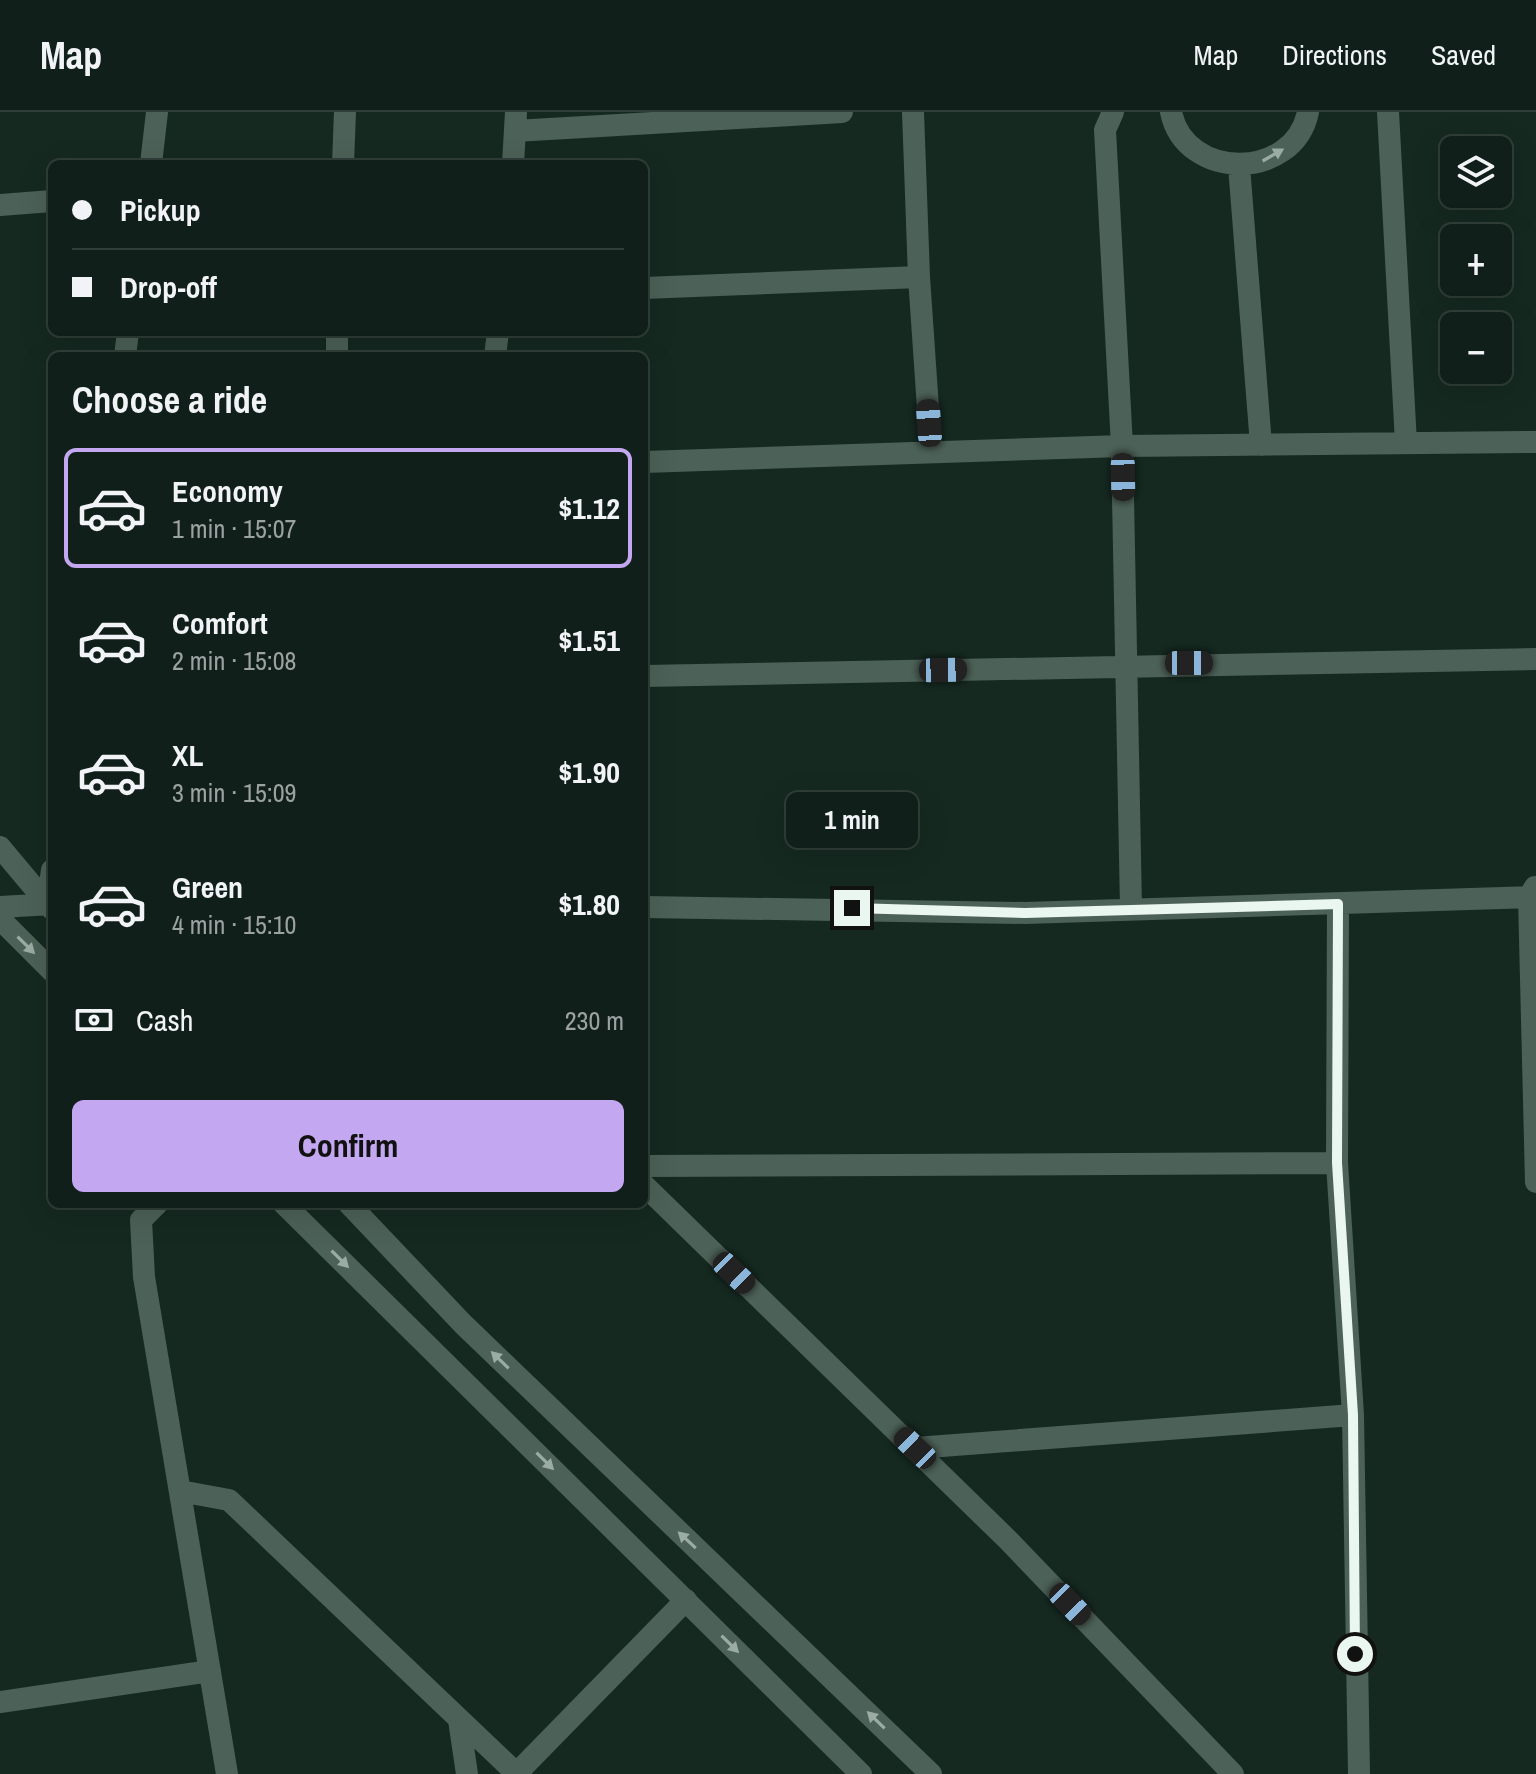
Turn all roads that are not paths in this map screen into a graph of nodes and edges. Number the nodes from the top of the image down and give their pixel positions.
1 (157, 112) edge
2 (345, 112) edge
3 (842, 112) edge
4 (913, 112) edge
5 (1113, 112) edge
6 (1171, 112) edge
7 (1308, 112) edge
8 (1388, 112) edge
9 (516, 122) edge
10 (151, 160) edge
11 (343, 160) edge
12 (513, 160) edge
13 (1239, 166) junction
14 (48, 201) edge
15 (0, 205) edge
16 (919, 277) junction
17 (648, 288) edge
18 (1536, 442) edge
19 (1406, 443) junction
20 (1261, 445) junction
21 (1122, 446) junction
22 (931, 452) junction
23 (648, 462) edge
24 (1536, 659) edge
25 (1126, 664) junction
26 (648, 676) edge
27 (0, 847) edge
28 (1534, 894) edge
29 (48, 903) edge
30 (1338, 904) junction
31 (48, 905) edge
32 (0, 907) edge
33 (648, 907) edge
34 (1131, 908) junction
35 (0, 919) edge
36 (48, 967) edge
37 (1337, 1163) junction
38 (648, 1166) edge
39 (1536, 1182) edge
40 (648, 1189) edge
41 (153, 1208) edge
42 (288, 1208) edge
43 (353, 1208) edge
44 (1353, 1415) junction
45 (915, 1448) junction
46 (180, 1491) junction
47 (686, 1600) junction
48 (210, 1671) junction
49 (0, 1702) edge
50 (459, 1720) junction
51 (227, 1774) edge
52 (467, 1774) edge
53 (516, 1774) edge
54 (861, 1774) edge
55 (931, 1774) edge
56 (1233, 1774) edge
57 (1359, 1774) edge

1 - 10 street
2 - 11 street
3 - 9 street
4 - 16 street
5 - 21 street
6 - 13 street
13 -> 7 street
8 - 19 street
9 - 12 street
13 - 20 street
14 - 15 street
16 - 17 street
16 - 22 street
18 - 19 street
19 - 20 street
20 - 21 street
21 - 22 street
21 - 25 street
22 - 23 street
24 - 25 street
25 - 26 street
25 - 34 street
27 - 29 street
28 - 30 street
28 - 39 street
30 - 34 street
30 - 37 street
31 - 32 street
33 - 34 street
35 -> 36 street
37 - 38 street
37 - 44 street
40 - 45 street
41 - 46 street
42 -> 47 street
55 -> 43 street
44 - 45 street
44 - 57 street
45 - 56 street
46 - 48 street
46 - 50 street
47 - 53 street
47 -> 54 street
48 - 49 street
48 - 51 street
50 - 52 street
50 - 53 street

